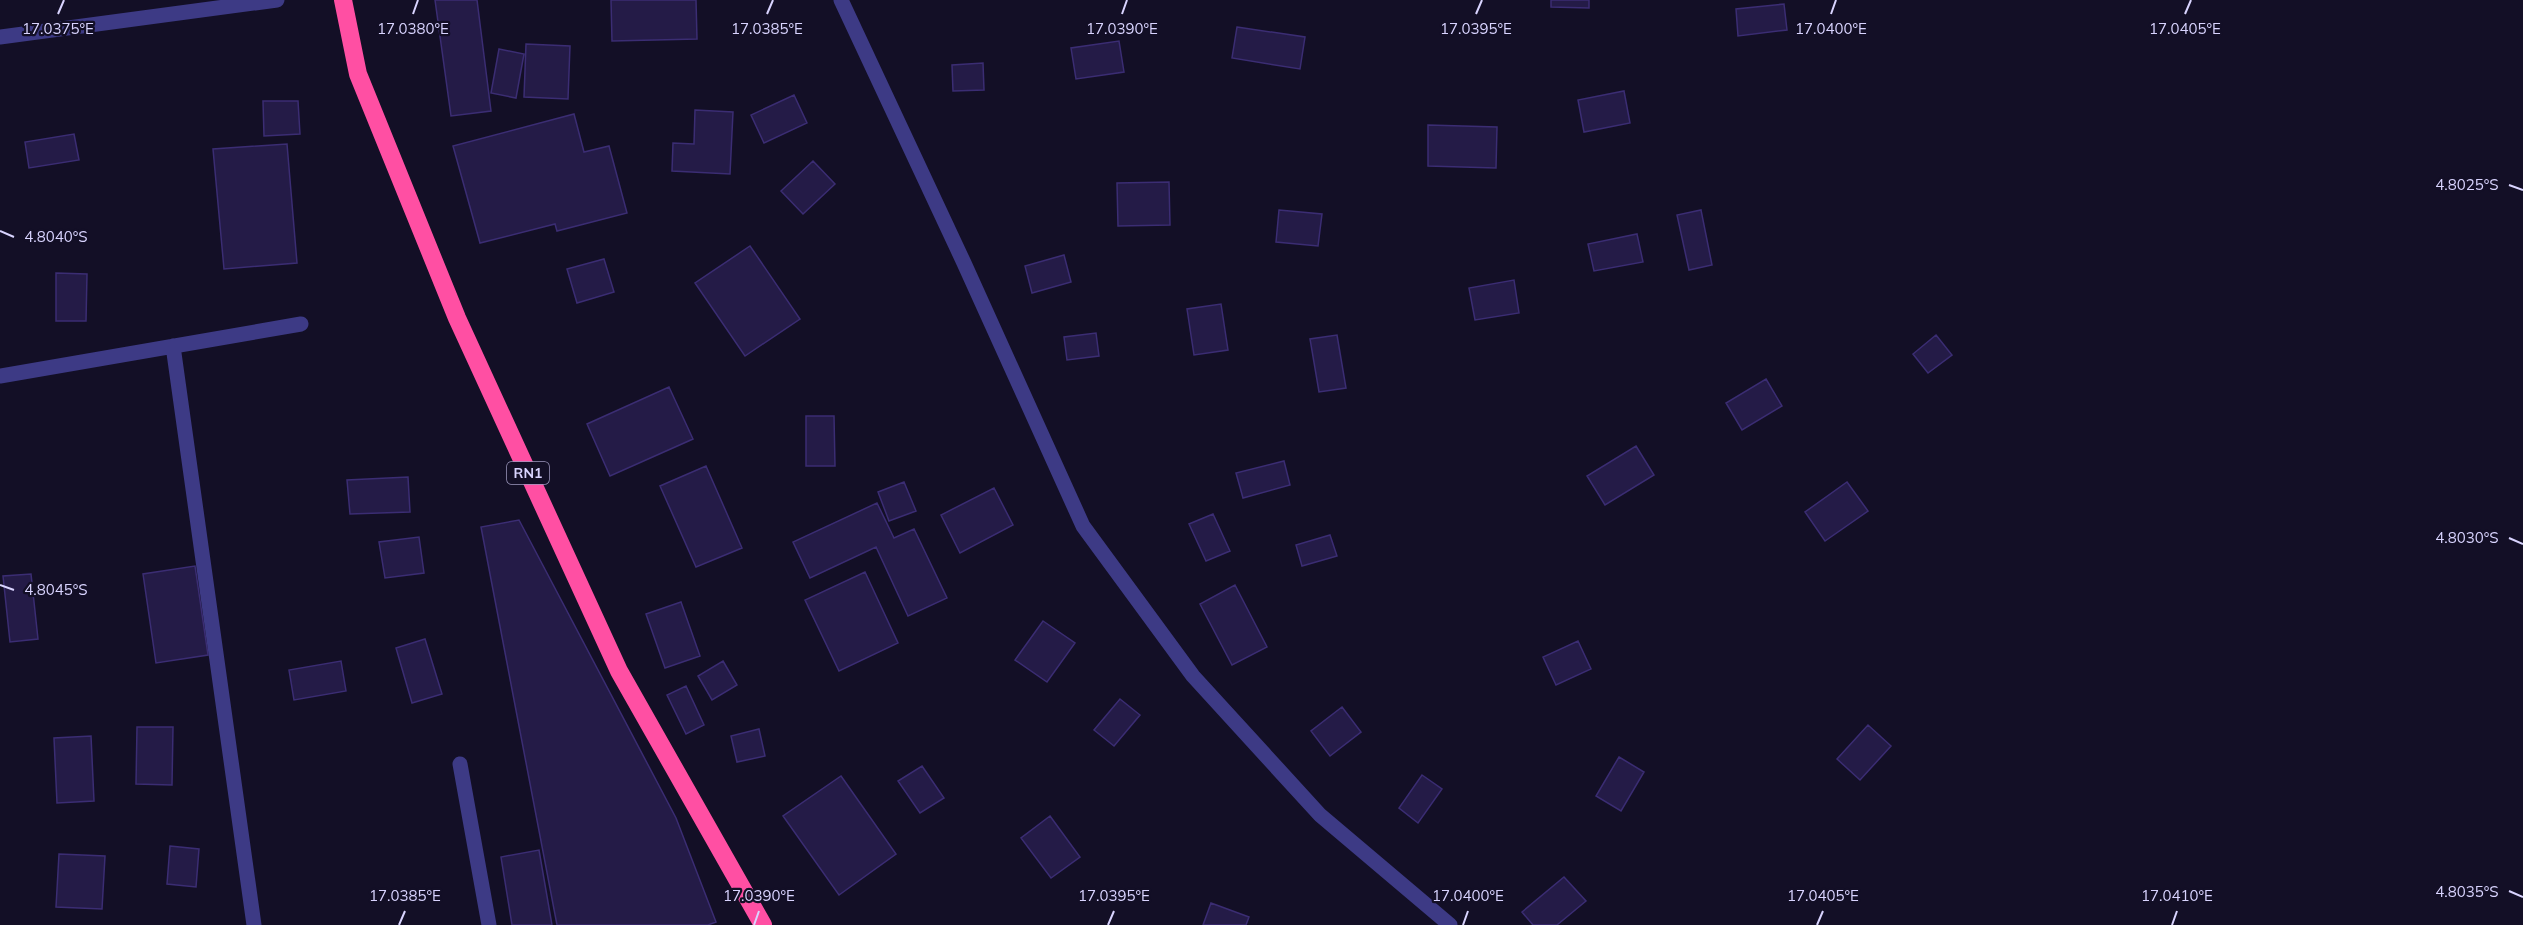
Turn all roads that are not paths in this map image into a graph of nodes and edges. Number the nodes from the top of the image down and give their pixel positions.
1 (277, 0) edge
2 (343, 0) edge
3 (841, 0) edge
4 (0, 37) edge
5 (301, 324) dead end
6 (174, 346) junction
7 (0, 376) edge
8 (460, 764) dead end
9 (254, 925) edge
10 (489, 925) edge
11 (763, 925) edge
12 (1450, 925) edge

1 - 4 street
2 - 11 highway, RN1
3 - 12 street
5 - 6 street
6 - 7 street
6 - 9 street
8 - 10 street

